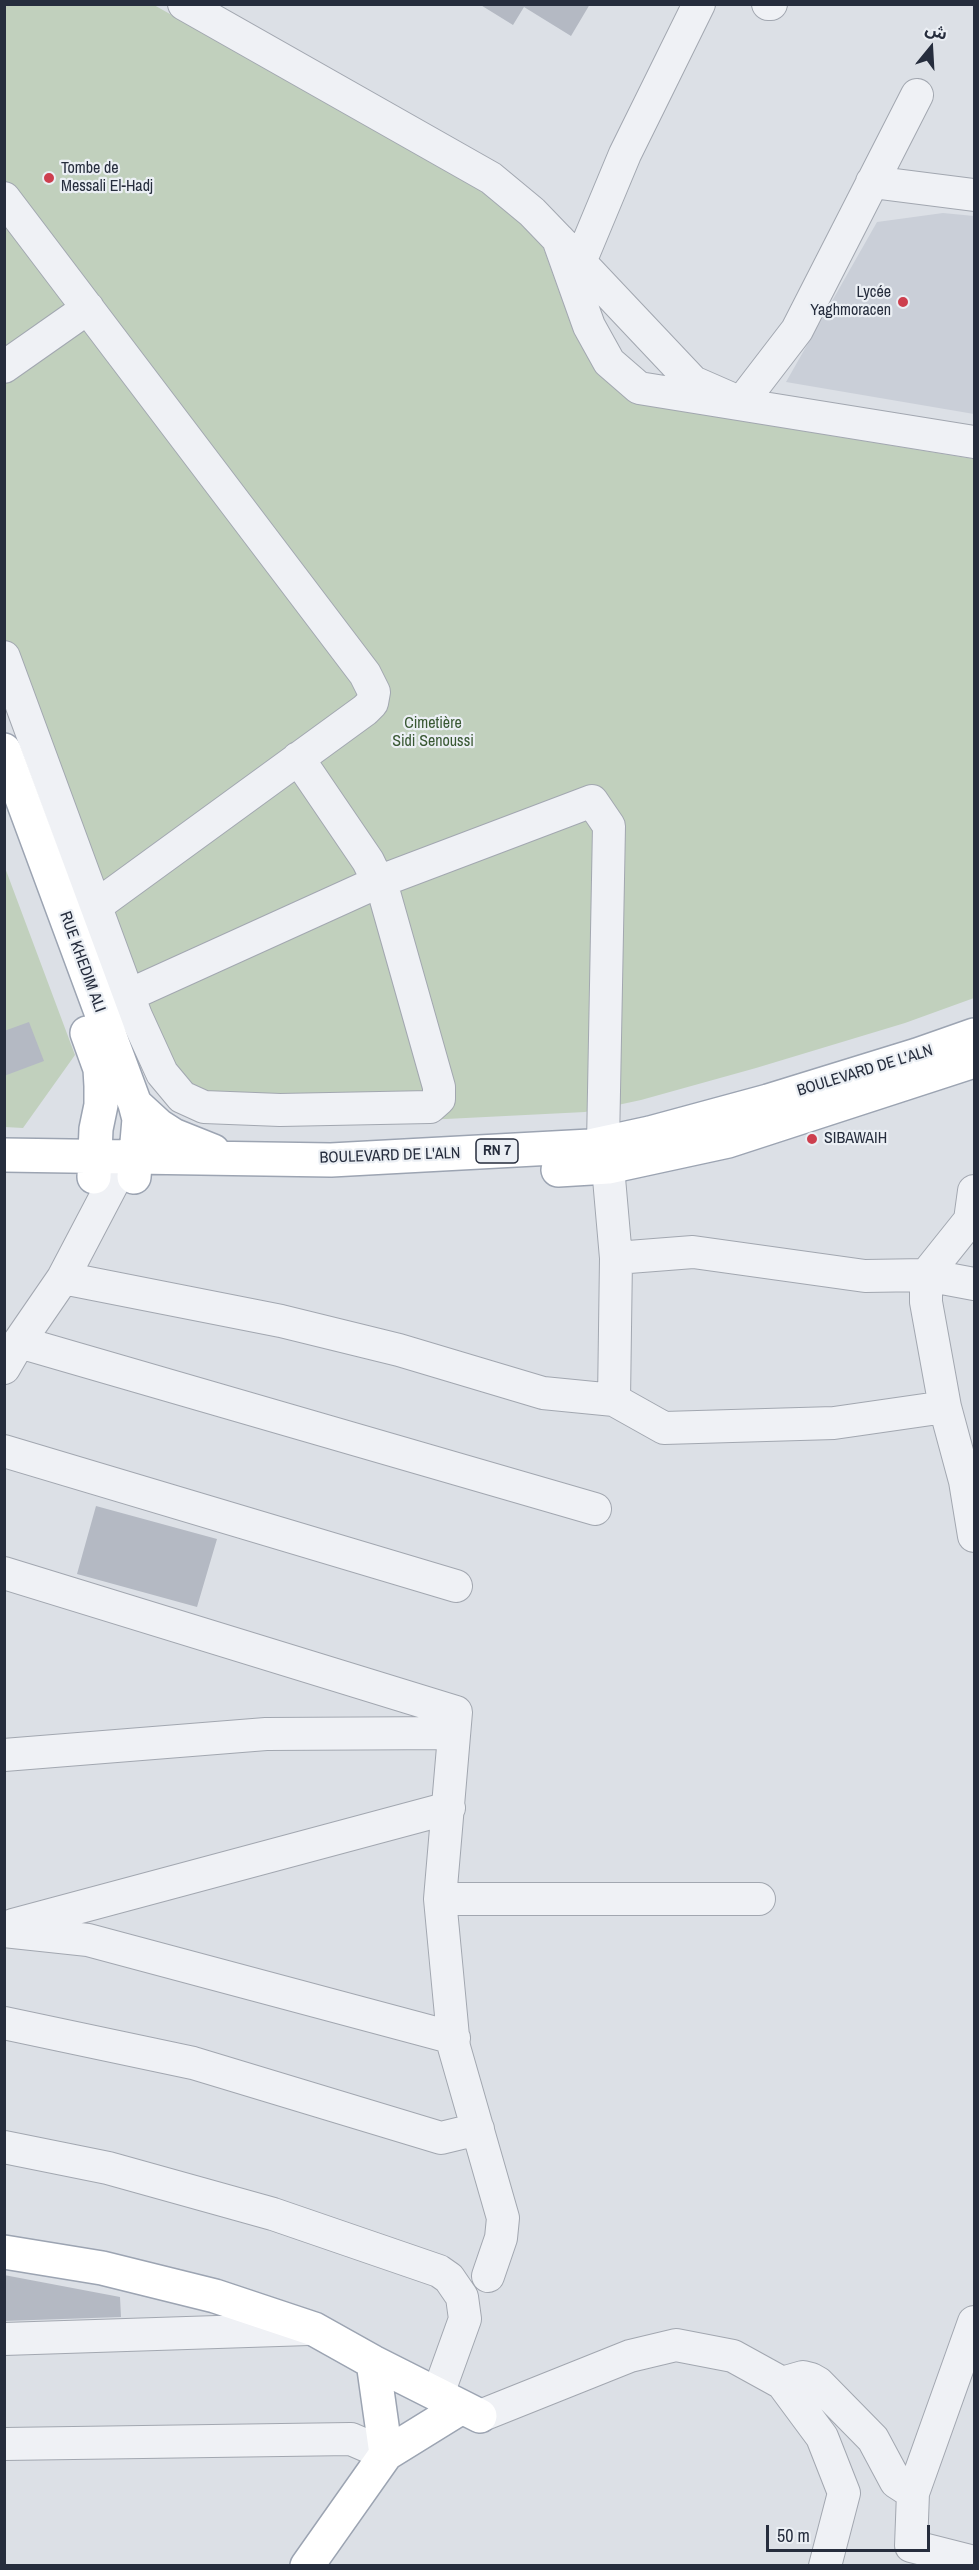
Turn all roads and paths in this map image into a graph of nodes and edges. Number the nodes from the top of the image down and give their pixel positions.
1 (184, 4) edge
2 (699, 4) edge
3 (916, 95) dead end
4 (872, 182) junction
5 (975, 195) edge
6 (4, 198) edge
7 (558, 239) junction
8 (580, 262) junction
9 (88, 308) junction
10 (4, 367) edge
11 (741, 403) junction
12 (975, 442) edge
13 (4, 657) edge
14 (4, 750) edge
15 (298, 758) junction
16 (4, 812) edge
17 (378, 882) junction
18 (96, 906) junction
19 (129, 995) junction
20 (975, 1035) edge
21 (975, 1061) edge
22 (135, 1104) junction
23 (4, 1155) edge
24 (606, 1155) junction
25 (232, 1158) junction
26 (115, 1168) junction
27 (4, 1176) edge
28 (975, 1191) edge
29 (616, 1258) junction
30 (926, 1275) junction
31 (63, 1278) junction
32 (975, 1284) edge
33 (12, 1355) edge
34 (614, 1400) junction
35 (945, 1407) junction
36 (4, 1451) edge
37 (595, 1509) dead end
38 (975, 1536) edge
39 (4, 1573) edge
40 (456, 1586) dead end
41 (454, 1733) junction
42 (4, 1755) edge
43 (449, 1808) junction
44 (440, 1899) junction
45 (759, 1899) dead end
46 (4, 1929) edge
47 (4, 2023) edge
48 (454, 2038) junction
49 (478, 2129) junction
50 (4, 2147) edge
51 (4, 2252) edge
52 (488, 2276) dead end
53 (975, 2322) edge
54 (314, 2329) junction
55 (4, 2339) edge
56 (374, 2362) junction
57 (782, 2383) junction
58 (460, 2406) junction
59 (4, 2444) edge
60 (386, 2454) junction
61 (913, 2493) junction
62 (975, 2562) edge
63 (308, 2565) edge
64 (825, 2565) edge

1 - 7 street
2 - 8 street
3 - 4 street
4 - 5 street
4 - 11 street
6 - 9 street
7 - 8 street
7 - 11 street
8 - 11 street
9 - 10 street
9 - 15 street
11 - 12 street
13 - 18 street
14 - 22 main road, RUE KHEDIM ALI
15 - 17 street
15 - 18 street
16 - 26 main road, RUE KHEDIM ALI
17 - 19 street
17 - 19 street
17 - 24 street
18 - 19 street
20 - 24 main road, BOULEVARD DE L'ALN / RN 7
21 - 24 main road, BOULEVARD DE L'ALN / RN 7
22 - 25 main road
22 - 26 main road, RUE KHEDIM ALI
23 - 26 main road, BOULEVARD DE L'ALN / RN 7
24 - 25 main road, BOULEVARD DE L'ALN / RN 7
24 - 26 main road, BOULEVARD DE L'ALN / RN 7
24 - 29 street
25 - 26 main road, BOULEVARD DE L'ALN / RN 7
26 - 27 main road, BOULEVARD DE L'ALN / RN 7
26 - 31 street
28 - 30 street
29 - 30 street
29 - 34 street
30 - 32 street
30 - 35 street
31 - 33 street
31 - 34 street
33 - 37 street
34 - 35 street
35 - 38 street
36 - 40 street
39 - 41 street
41 - 42 street
41 - 43 street
43 - 44 street
43 - 46 street
44 - 45 street
44 - 48 street
46 - 48 street
47 - 49 street
48 - 49 street
49 - 52 street
50 - 58 street
51 - 54 main road
53 - 61 street
54 - 55 street
54 - 56 main road
56 - 58 main road
56 - 60 main road
57 - 58 street
57 - 61 street
57 - 64 street
58 - 60 main road
59 - 60 street
60 - 63 main road
61 - 62 street

